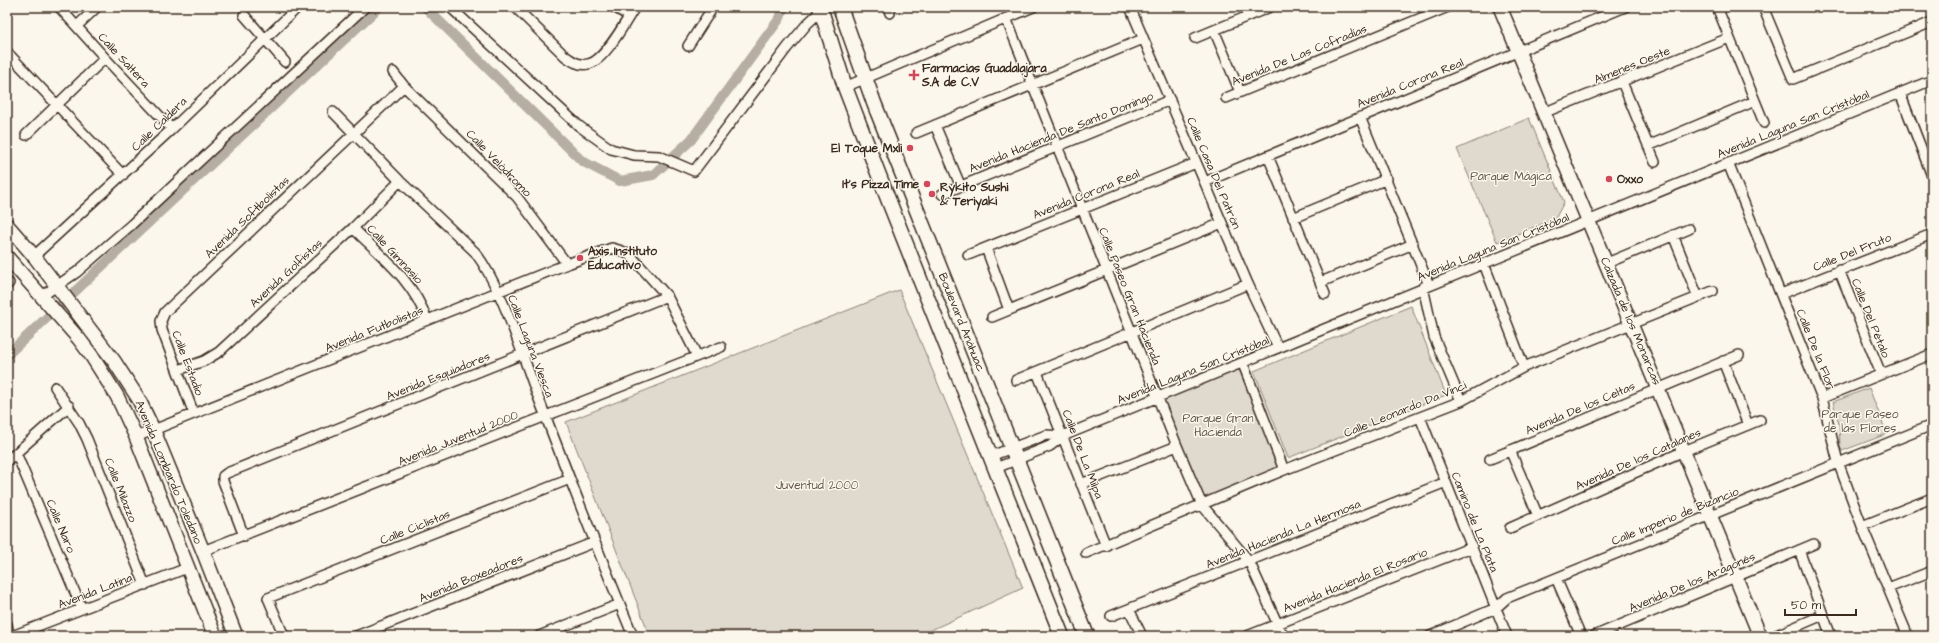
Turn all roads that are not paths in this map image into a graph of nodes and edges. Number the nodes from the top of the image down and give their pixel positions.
1 (59, 7) edge
2 (97, 7) edge
3 (298, 7) edge
4 (365, 7) edge
5 (450, 7) edge
6 (515, 7) edge
7 (614, 7) edge
8 (635, 7) edge
9 (713, 7) edge
10 (840, 7) edge
11 (1033, 7) edge
12 (1130, 7) edge
13 (1270, 7) edge
14 (1448, 7) edge
15 (1500, 7) edge
16 (1625, 7) edge
17 (1717, 7) edge
18 (1763, 7) edge
19 (822, 8) edge
20 (244, 15) dead end
21 (629, 16) junction
22 (1006, 18) junction
23 (1932, 22) edge
24 (76, 26) junction
25 (1214, 30) junction
26 (1195, 38) dead end
27 (1730, 38) junction
28 (264, 39) junction
29 (1143, 40) junction
30 (688, 46) dead end
31 (1518, 53) junction
32 (8, 54) edge
33 (104, 58) junction
34 (284, 62) dead end
35 (393, 72) dead end
36 (864, 79) junction
37 (1932, 80) edge
38 (1622, 82) junction
39 (1034, 84) junction
40 (404, 86) junction
41 (845, 87) junction
42 (1240, 92) junction
43 (1900, 93) junction
44 (1226, 98) dead end
45 (1170, 100) junction
46 (1755, 101) junction
47 (56, 104) junction
48 (334, 112) dead end
49 (1543, 114) junction
50 (1360, 117) junction
51 (1764, 123) dead end
52 (935, 125) junction
53 (172, 129) junction
54 (353, 132) junction
55 (916, 133) dead end
56 (26, 135) dead end
57 (1058, 146) junction
58 (1648, 146) junction
59 (1268, 156) junction
60 (1655, 162) dead end
61 (1196, 163) junction
62 (1728, 163) junction
63 (123, 175) junction
64 (1932, 176) edge
65 (1387, 179) junction
66 (400, 181) junction
67 (1205, 182) junction
68 (960, 187) junction
69 (942, 194) dead end
70 (1082, 208) junction
71 (1293, 218) junction
72 (1590, 222) junction
73 (1222, 223) junction
74 (7, 225) edge
75 (353, 228) junction
76 (1689, 229) dead end
77 (1932, 234) edge
78 (1673, 235) junction
79 (1413, 244) junction
80 (986, 248) junction
81 (968, 255) dead end
82 (34, 256) junction
83 (7, 257) edge
84 (1607, 263) junction
85 (567, 264) junction
86 (1484, 264) junction
87 (1107, 270) junction
88 (1839, 270) junction
89 (1321, 282) junction
90 (1248, 284) junction
91 (1426, 286) junction
92 (59, 290) junction
93 (1713, 291) dead end
94 (498, 292) junction
95 (1325, 294) dead end
96 (1781, 294) junction
97 (667, 296) junction
98 (1698, 297) junction
99 (45, 299) junction
100 (1009, 310) junction
101 (992, 317) dead end
102 (427, 320) junction
103 (161, 321) joint
104 (1632, 324) junction
105 (1132, 332) junction
106 (721, 347) dead end
107 (1278, 348) junction
108 (1932, 354) edge
109 (522, 355) junction
110 (1739, 355) dead end
111 (697, 356) junction
112 (1723, 361) junction
113 (1243, 364) junction
114 (1524, 367) junction
115 (178, 370) junction
116 (1037, 372) junction
117 (1880, 374) junction
118 (1016, 380) dead end
119 (55, 387) dead end
120 (1659, 388) junction
121 (1158, 397) junction
122 (1822, 398) junction
123 (1461, 401) junction
124 (69, 406) junction
125 (194, 414) junction
126 (546, 416) junction
127 (1420, 417) junction
128 (1760, 420) dead end
129 (1748, 425) junction
130 (1932, 425) edge
131 (153, 429) junction
132 (1063, 436) junction
133 (136, 437) junction
134 (1177, 446) junction
135 (1510, 450) junction
136 (1684, 451) junction
137 (16, 452) junction
138 (1015, 453) junction
139 (1490, 459) dead end
140 (7, 461) edge
141 (994, 462) junction
142 (1838, 462) junction
143 (1284, 470) junction
144 (570, 479) junction
145 (1446, 482) junction
146 (1081, 484) junction
147 (1932, 498) edge
148 (1202, 505) junction
149 (1709, 515) junction
150 (1538, 516) junction
151 (1862, 526) junction
152 (1510, 528) dead end
153 (244, 536) junction
154 (595, 542) junction
155 (1814, 544) dead end
156 (1106, 546) junction
157 (1472, 547) junction
158 (1799, 550) junction
159 (203, 551) junction
160 (1086, 553) dead end
161 (1249, 561) junction
162 (187, 568) junction
163 (1932, 571) edge
164 (1736, 576) junction
165 (1556, 578) junction
166 (145, 585) junction
167 (1888, 588) junction
168 (620, 604) junction
169 (1496, 608) junction
170 (82, 609) junction
171 (1129, 609) junction
172 (1823, 615) junction
173 (1111, 616) dead end
174 (7, 624) edge
175 (1278, 624) junction
176 (10, 636) edge
177 (215, 636) edge
178 (236, 636) edge
179 (284, 636) edge
180 (356, 636) edge
181 (540, 636) edge
182 (633, 636) edge
183 (1062, 636) edge
184 (1087, 636) edge
185 (1142, 636) edge
186 (1247, 636) edge
187 (1283, 636) edge
188 (1430, 636) edge
189 (1507, 636) edge
190 (1581, 636) edge
191 (1594, 636) edge
192 (1760, 636) edge
193 (1774, 636) edge
194 (1831, 636) edge
195 (1908, 636) edge

1 - 24 street, Calle Saltera
2 - 24 street
3 - 28 street, Calle Caldera
4 - 92 street
5 - 19 street
6 - 21 street
7 - 21 street
8 - 21 street
9 - 30 street
10 - 36 main road, Boulevard Anáhuac
11 - 22 street
12 - 29 street, Calle Casa Del Patrón
13 - 25 street
14 - 42 street, Avenida De Las Cofradías
15 - 31 main road, Calzada de los Monarcas
16 - 31 street, Avenida Corona Real
17 - 27 street
18 - 23 street
19 - 41 main road, Boulevard Anáhuac
20 - 28 street
22 - 36 street
22 - 39 street, Calle Paseo Gran Hacienda
24 - 33 street, Calle Saltera
25 - 26 street
25 - 42 street
27 - 38 street, Almenes Oeste
27 - 46 street
28 - 34 street
28 - 53 street, Calle Caldera
29 - 39 street
29 - 45 street, Calle Casa Del Patrón
31 - 49 main road, Calzada de los Monarcas
31 - 50 street, Avenida Corona Real
32 - 47 street
33 - 47 street
33 - 53 street, Calle Saltera
35 - 40 street, Calle Velódromo
36 - 41 street
36 - 138 main road, Boulevard Anáhuac
37 - 43 street, Avenida Laguna San Cristóbal
38 - 49 street, Almenes Oeste
38 - 58 street
39 - 52 street
39 - 57 street, Calle Paseo Gran Hacienda
40 - 54 street
40 - 85 street, Calle Velódromo
41 - 141 main road, Boulevard Anáhuac
42 - 44 street, Avenida De Las Cofradías
43 - 62 street, Avenida Laguna San Cristóbal
43 - 64 street
45 - 57 street, Avenida Hacienda De Santo Domingo
45 - 61 street, Calle Casa Del Patrón
46 - 51 street
46 - 58 street
47 - 56 street
47 - 63 street
48 - 54 street, Calle Laguna Viesca
49 - 72 main road, Calzada de los Monarcas
50 - 59 street, Avenida Corona Real
50 - 65 street
52 - 55 street
52 - 68 street
53 - 63 street, Calle Caldera
54 - 66 street, Calle Laguna Viesca
54 - 103 street, Avenida Softbolistas
57 - 68 street, Avenida Hacienda De Santo Domingo
57 - 70 street, Calle Paseo Gran Hacienda
58 - 60 street
59 - 67 street, Avenida Corona Real
59 - 71 street
61 - 67 street, Calle Casa Del Patrón
61 - 70 street, Avenida Corona Real
62 - 72 street, Avenida Laguna San Cristóbal
62 - 96 street, Calle De la Flor
63 - 82 street, Calle Caldera
65 - 71 street
65 - 79 street
66 - 75 street, Avenida Golfistas
66 - 94 street, Calle Laguna Viesca
67 - 73 street, Calle Casa Del Patrón
68 - 69 street, Avenida Hacienda De Santo Domingo
70 - 80 street, Avenida Corona Real
70 - 87 street, Calle Paseo Gran Hacienda
71 - 89 street
72 - 84 main road, Calzada de los Monarcas
72 - 86 street, Avenida Laguna San Cristóbal
73 - 87 street
73 - 90 street, Calle Casa Del Patrón
74 - 82 main road, Avenida Lombardo Toledano
75 - 102 street, Calle Gimnasio
75 - 115 street, Avenida Golfistas
76 - 78 street
77 - 88 street, Calle Del Fruto
78 - 84 street
78 - 98 street
79 - 89 street
79 - 91 street
80 - 81 street, Avenida Corona Real
80 - 100 street
82 - 92 main road, Avenida Lombardo Toledano
83 - 99 main road, Avenida Lombardo Toledano
84 - 104 main road, Calzada de los Monarcas
85 - 94 street, Avenida Futbolistas
85 - 97 street, Avenida Futbolistas
86 - 91 street, Avenida Laguna San Cristóbal
86 - 114 street
87 - 100 street
87 - 105 street, Calle Paseo Gran Hacienda
88 - 96 street, Calle Del Fruto
88 - 117 street, Calle Del Pétalo
89 - 95 street
90 - 105 street
90 - 107 street, Calle Casa Del Patrón
91 - 107 street, Avenida Laguna San Cristóbal
91 - 123 street
92 - 99 street
92 - 131 main road, Avenida Lombardo Toledano
93 - 98 street, Calle Leonardo Da Vinci
94 - 102 street, Avenida Futbolistas
94 - 109 street, Calle Laguna Viesca
96 - 122 street, Calle De la Flor
97 - 109 street, Avenida Esquiadores
97 - 111 street
98 - 104 street, Calle Leonardo Da Vinci
99 - 133 main road, Avenida Lombardo Toledano
100 - 101 street
102 - 125 street, Avenida Futbolistas
103 - 115 street, Calle Estadio
104 - 114 street, Calle Leonardo Da Vinci
104 - 120 main road, Calzada de los Monarcas
105 - 116 street
105 - 121 street, Calle Paseo Gran Hacienda
106 - 111 street, Avenida Juventud 2000
107 - 113 street, Avenida Laguna San Cristóbal
108 - 117 street
109 - 126 street, Calle Laguna Viesca
109 - 153 street, Avenida Esquiadores
110 - 112 street, Avenida De los Celtas
111 - 126 street, Avenida Juventud 2000
112 - 120 street, Avenida De los Celtas
112 - 129 street
113 - 121 street, Avenida Laguna San Cristóbal
113 - 143 street
114 - 123 street, Calle Leonardo Da Vinci
115 - 125 street, Calle Estadio
116 - 118 street
116 - 132 street, Calle De La Milpa
117 - 122 street
119 - 124 street, Calle Milazzo
120 - 135 street, Avenida De los Celtas
120 - 136 main road, Calzada de los Monarcas
121 - 132 street, Avenida Laguna San Cristóbal
121 - 134 street, Calle Paseo Gran Hacienda
122 - 142 street, Calle De la Flor
123 - 127 street, Calle Leonardo Da Vinci
124 - 137 street
124 - 166 street, Calle Milazzo
125 - 131 street, Avenida Futbolistas
126 - 144 street, Calle Laguna Viesca
126 - 153 street, Avenida Juventud 2000
127 - 143 street, Calle Leonardo Da Vinci
127 - 145 street, Camino de La Plata
128 - 129 street, Avenida De los Catalanes
129 - 136 street, Avenida De los Catalanes
130 - 142 street, Calle Imperio de Bizancio
131 - 133 street, Avenida Futbolistas
131 - 159 main road, Avenida Lombardo Toledano
132 - 138 street, Avenida Laguna San Cristóbal
132 - 146 street, Calle De La Milpa
133 - 162 main road, Avenida Lombardo Toledano
134 - 146 street
134 - 148 street, Calle Paseo Gran Hacienda
135 - 139 street, Avenida De los Celtas
135 - 150 street
136 - 149 main road, Calzada de los Monarcas
136 - 150 street, Avenida De los Catalanes
137 - 140 street
137 - 170 street, Calle Naro
138 - 141 street, Avenida Laguna San Cristóbal
138 - 141 street, Avenida Laguna San Cristóbal
138 - 184 main road, Boulevard Anáhuac
141 - 183 main road, Boulevard Anáhuac
142 - 149 street, Calle Imperio de Bizancio
142 - 151 street, Calle De la Flor
143 - 148 street, Calle Leonardo Da Vinci
144 - 154 street, Calle Laguna Viesca
144 - 179 street, Calle Ciclistas
145 - 157 street, Camino de La Plata
145 - 161 street, Avenida Hacienda La Hermosa
146 - 156 street, Calle De La Milpa
147 - 151 street
148 - 156 street, Calle Leonardo Da Vinci
148 - 161 street, Calle Paseo Gran Hacienda
149 - 164 main road, Calzada de los Monarcas
149 - 165 street, Calle Imperio de Bizancio
150 - 152 street, Avenida De los Catalanes
151 - 167 street, Calle De la Flor
153 - 159 street, Avenida Juventud 2000
154 - 168 street, Calle Laguna Viesca
154 - 180 street, Avenida Boxeadores
155 - 158 street, Avenida De los Aragonés
156 - 160 street, Calle Leonardo Da Vinci
157 - 169 street, Camino de La Plata
157 - 175 street, Avenida Hacienda El Rosario
158 - 164 street, Avenida De los Aragonés
158 - 172 street
159 - 178 main road, Avenida Lombardo Toledano
161 - 171 street, Avenida Hacienda La Hermosa
161 - 175 street, Calle Paseo Gran Hacienda
162 - 166 street, Avenida Latina
162 - 177 main road, Avenida Lombardo Toledano
163 - 167 street
164 - 191 street, Avenida De los Aragonés
164 - 192 main road, Calzada de los Monarcas
165 - 169 street, Calle Imperio de Bizancio
165 - 190 street
166 - 170 street, Avenida Latina
167 - 195 street, Calle De la Flor
168 - 181 street
168 - 182 street, Calle Laguna Viesca
169 - 188 street, Calle Imperio de Bizancio
169 - 189 street, Camino de La Plata
170 - 176 street, Avenida Latina
171 - 173 street, Avenida Hacienda La Hermosa
171 - 185 street
172 - 193 street
172 - 194 street
174 - 176 street
175 - 186 street, Avenida Hacienda El Rosario
175 - 187 street, Calle Paseo Gran Hacienda

